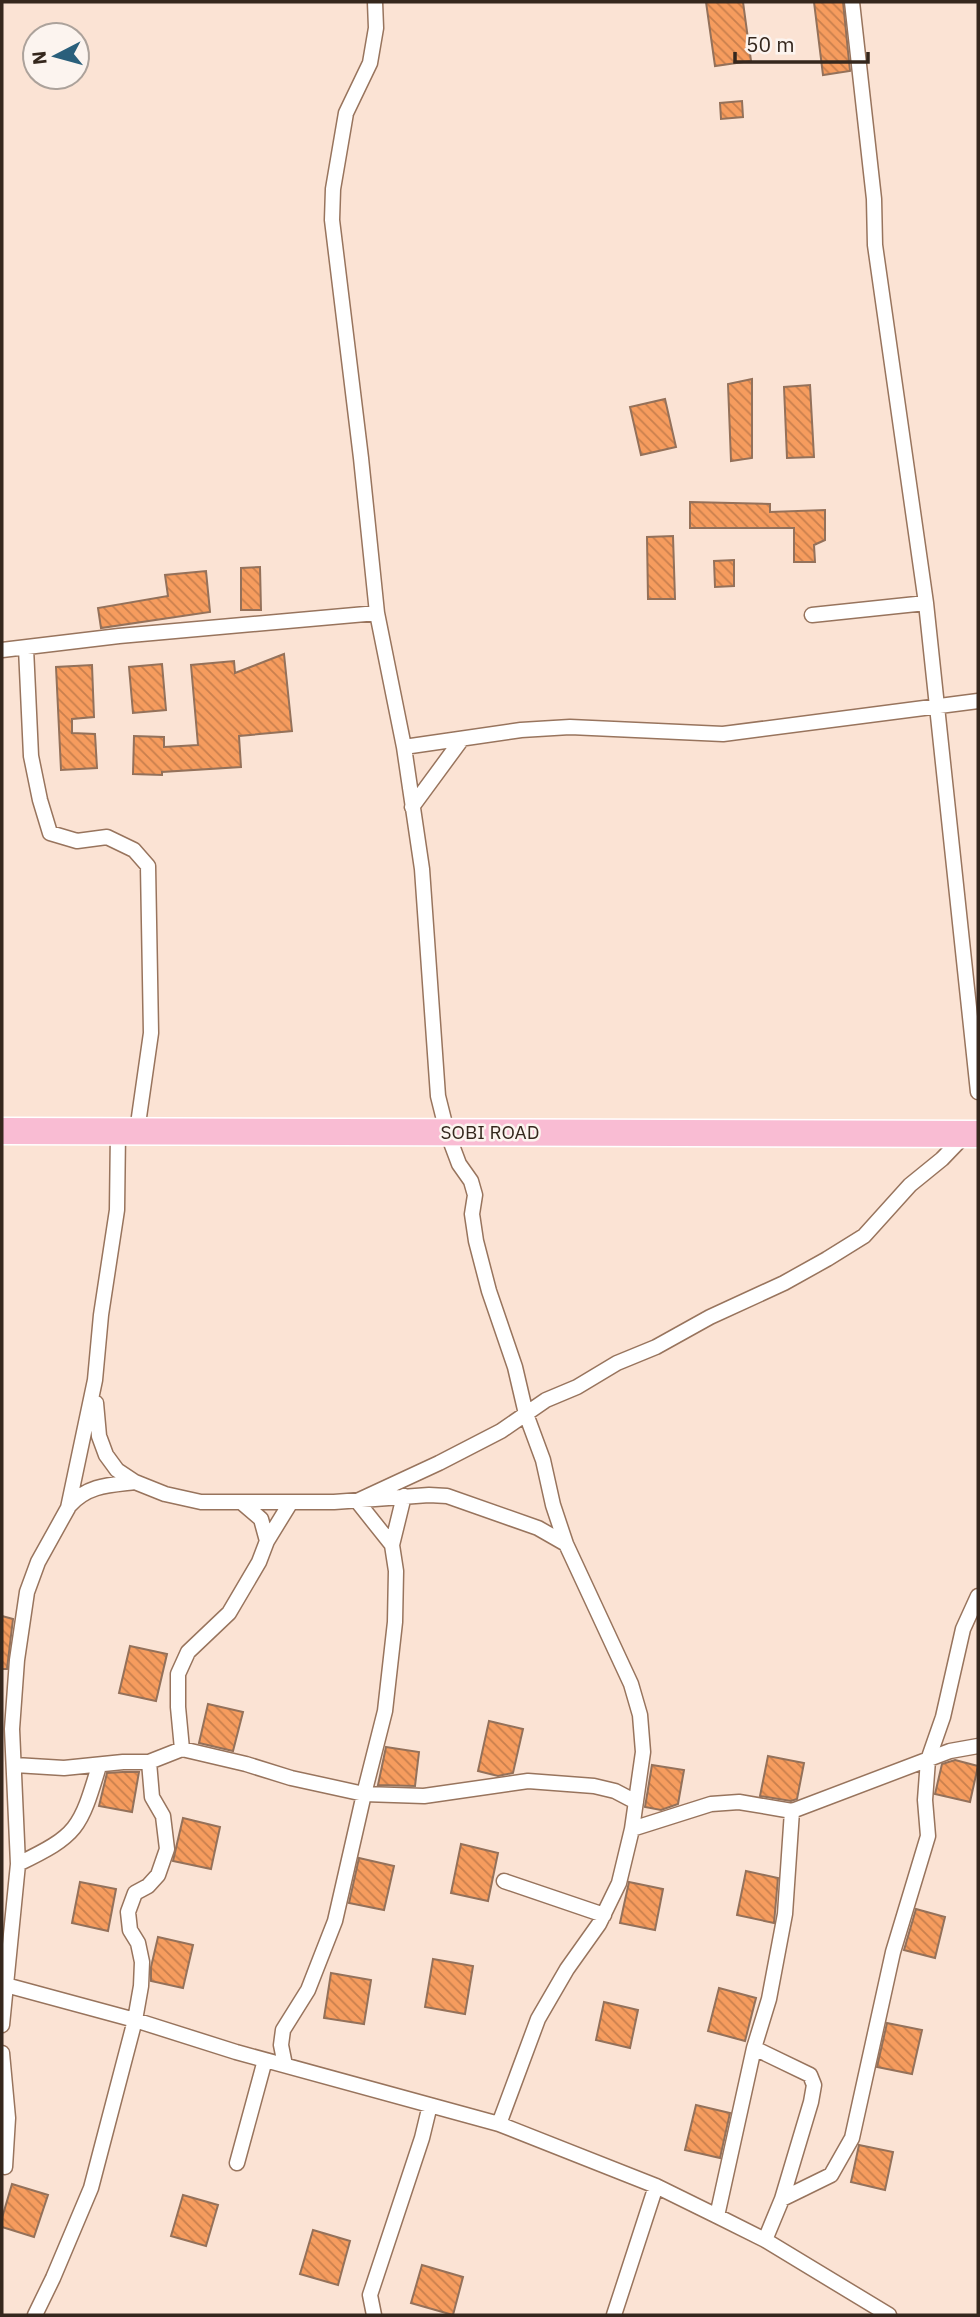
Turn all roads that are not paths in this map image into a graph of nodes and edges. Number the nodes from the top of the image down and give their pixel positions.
1 (375, 2) edge
2 (852, 2) edge
3 (926, 603) junction
4 (377, 612) junction
5 (812, 615) dead end
6 (26, 648) junction
7 (2, 650) edge
8 (978, 701) edge
9 (937, 705) junction
10 (462, 738) junction
11 (404, 747) junction
12 (412, 807) junction
13 (978, 1092) edge
14 (2, 1131) edge
15 (128, 1131) junction
16 (447, 1132) junction
17 (972, 1134) edge
18 (95, 1380) junction
19 (526, 1414) junction
20 (135, 1482) junction
21 (404, 1496) junction
22 (357, 1501) junction
23 (241, 1502) junction
24 (291, 1502) junction
25 (68, 1507) junction
26 (267, 1541) junction
27 (566, 1544) junction
28 (392, 1545) junction
29 (978, 1596) edge
30 (978, 1746) edge
31 (182, 1749) junction
32 (928, 1760) junction
33 (149, 1762) junction
34 (15, 1765) junction
35 (99, 1766) junction
36 (364, 1794) junction
37 (636, 1802) junction
38 (792, 1811) junction
39 (632, 1829) junction
40 (18, 1864) junction
41 (504, 1881) dead end
42 (604, 1915) junction
43 (3, 1984) edge
44 (135, 2020) junction
45 (2, 2025) edge
46 (754, 2048) junction
47 (2, 2053) edge
48 (265, 2060) junction
49 (285, 2065) junction
50 (430, 2105) junction
51 (499, 2124) junction
52 (237, 2163) dead end
53 (5, 2167) dead end
54 (656, 2186) junction
55 (782, 2199) junction
56 (718, 2216) junction
57 (765, 2240) junction
58 (35, 2315) edge
59 (374, 2315) edge
60 (614, 2315) edge
61 (889, 2315) edge

1 - 4 street
2 - 3 street
3 - 5 street
3 - 9 street
4 - 6 street
4 - 11 street
6 - 7 street
6 - 15 street
8 - 9 street
9 - 10 street
9 - 13 street
10 - 11 street
10 - 12 street
11 - 12 street
12 - 16 street
14 - 15 highway, SOBI ROAD
15 - 16 highway, SOBI ROAD
15 - 18 street
16 - 17 highway, SOBI ROAD
16 - 19 street
17 - 19 street
18 - 20 street
18 - 25 street
19 - 22 street
19 - 27 street
20 - 23 street
20 - 25 street
21 - 22 street
21 - 27 street
21 - 28 street
22 - 24 street
22 - 28 street
23 - 24 street
23 - 26 street
24 - 26 street
25 - 34 street
26 - 31 street
27 - 37 street
28 - 36 street
29 - 32 street
30 - 32 street
31 - 33 street
31 - 36 street
32 - 38 street
32 - 55 street
33 - 35 street
33 - 44 street
34 - 35 street
34 - 40 street
35 - 40 street
36 - 37 street
36 - 49 street
37 - 39 street
38 - 39 street
38 - 46 street
39 - 42 street
40 - 43 street
41 - 42 street
42 - 51 street
43 - 44 street
43 - 45 street
44 - 48 street
44 - 58 street
46 - 55 street
46 - 56 street
47 - 53 street
48 - 49 street
48 - 52 street
49 - 50 street
50 - 51 street
50 - 59 street
51 - 54 street
54 - 56 street
54 - 60 street
55 - 57 street
56 - 57 street
57 - 61 street

